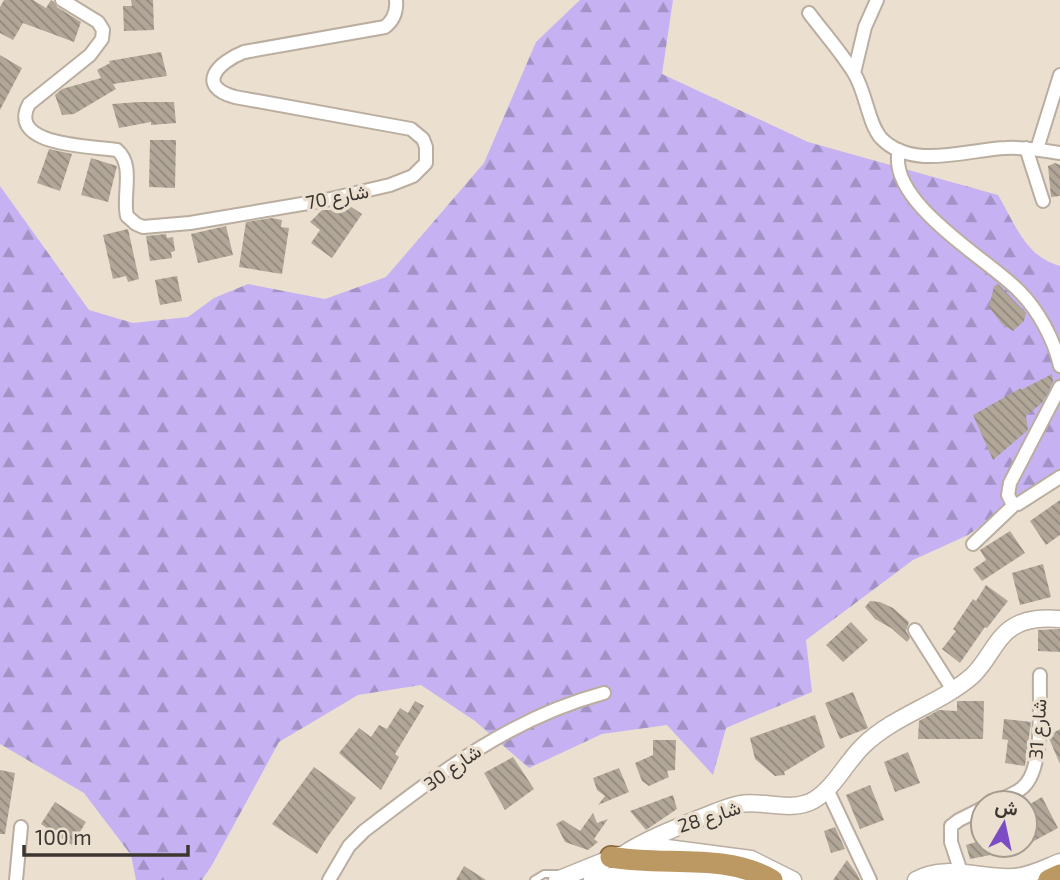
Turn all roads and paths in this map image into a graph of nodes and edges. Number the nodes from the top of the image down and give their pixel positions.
1 (62, 0) edge
2 (396, 0) edge
3 (877, 0) edge
4 (809, 13) dead end
5 (854, 73) junction
6 (1060, 75) edge
7 (1032, 149) junction
8 (900, 150) junction
9 (1060, 153) edge
10 (1043, 201) dead end
11 (1060, 366) edge
12 (1060, 387) edge
13 (1060, 477) edge
14 (1016, 504) junction
15 (973, 544) dead end
16 (1060, 619) edge
17 (915, 630) dead end
18 (1040, 676) dead end
19 (953, 690) junction
20 (604, 694) dead end
21 (829, 787) junction
22 (1020, 789) edge
23 (969, 815) edge
24 (694, 821) junction
25 (21, 827) dead end
26 (706, 853) junction
27 (619, 855) junction
28 (1060, 862) edge
29 (961, 872) junction
30 (1060, 875) edge
31 (720, 877) edge
32 (562, 878) edge
33 (16, 880) edge
34 (329, 880) edge
35 (534, 880) edge
36 (592, 880) edge
37 (750, 880) edge
38 (772, 880) edge
39 (793, 880) edge
40 (870, 880) edge
41 (916, 880) edge
42 (1049, 880) edge

1 - 2 street, شارع 70
3 - 5 street
4 - 5 street
5 - 8 street
6 - 7 street
7 - 8 street
7 - 9 street
7 - 10 street
8 - 11 street
12 - 14 street
13 - 14 street
14 - 15 street
16 - 19 street
17 - 19 street
18 - 22 street, شارع 31
19 - 21 street
20 - 34 street, شارع 30
21 - 24 street, شارع 28
21 - 40 street
23 - 29 street
24 - 26 street
24 - 27 street, شارع 28
25 - 33 street
26 - 27 street
26 - 39 street
27 - 32 street
27 - 38 highway
28 - 29 street
29 - 41 street
30 - 42 highway
31 - 36 street
31 - 37 street
32 - 35 lane

